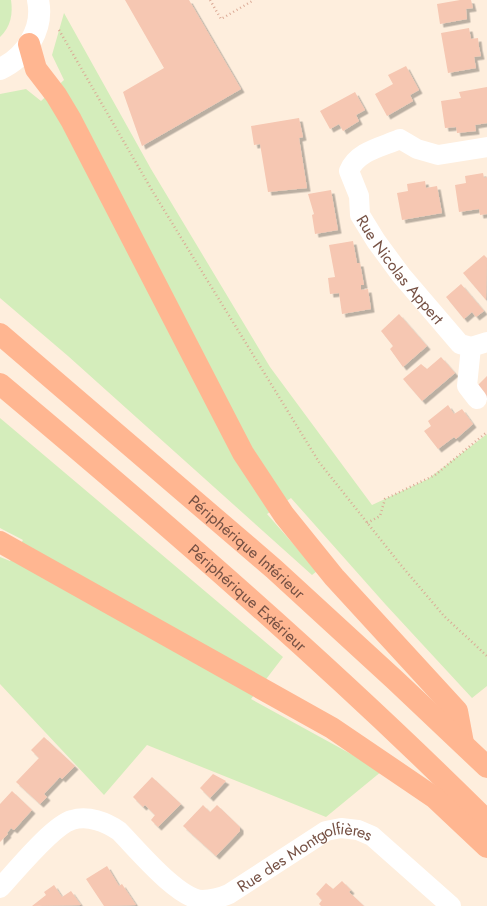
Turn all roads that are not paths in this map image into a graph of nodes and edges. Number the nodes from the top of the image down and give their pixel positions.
1 (39, 2) edge
2 (29, 44) junction
3 (0, 68) edge
4 (487, 147) edge
5 (0, 334) edge
6 (479, 344) edge
7 (0, 384) edge
8 (477, 399) dead end
9 (0, 542) edge
10 (463, 743) junction
11 (487, 766) edge
12 (487, 821) edge
13 (487, 847) edge
14 (0, 888) edge
15 (451, 906) edge

1 - 2 main road
2 - 3 main road
2 - 10 highway
4 - 6 street, Rue Nicolas Appert
5 - 10 highway, Périphérique Intérieur
6 - 8 street
7 - 12 highway, Périphérique Extérieur
9 - 13 highway
10 - 11 highway, Périphérique Intérieur
14 - 15 street, Rue des Montgolfières

